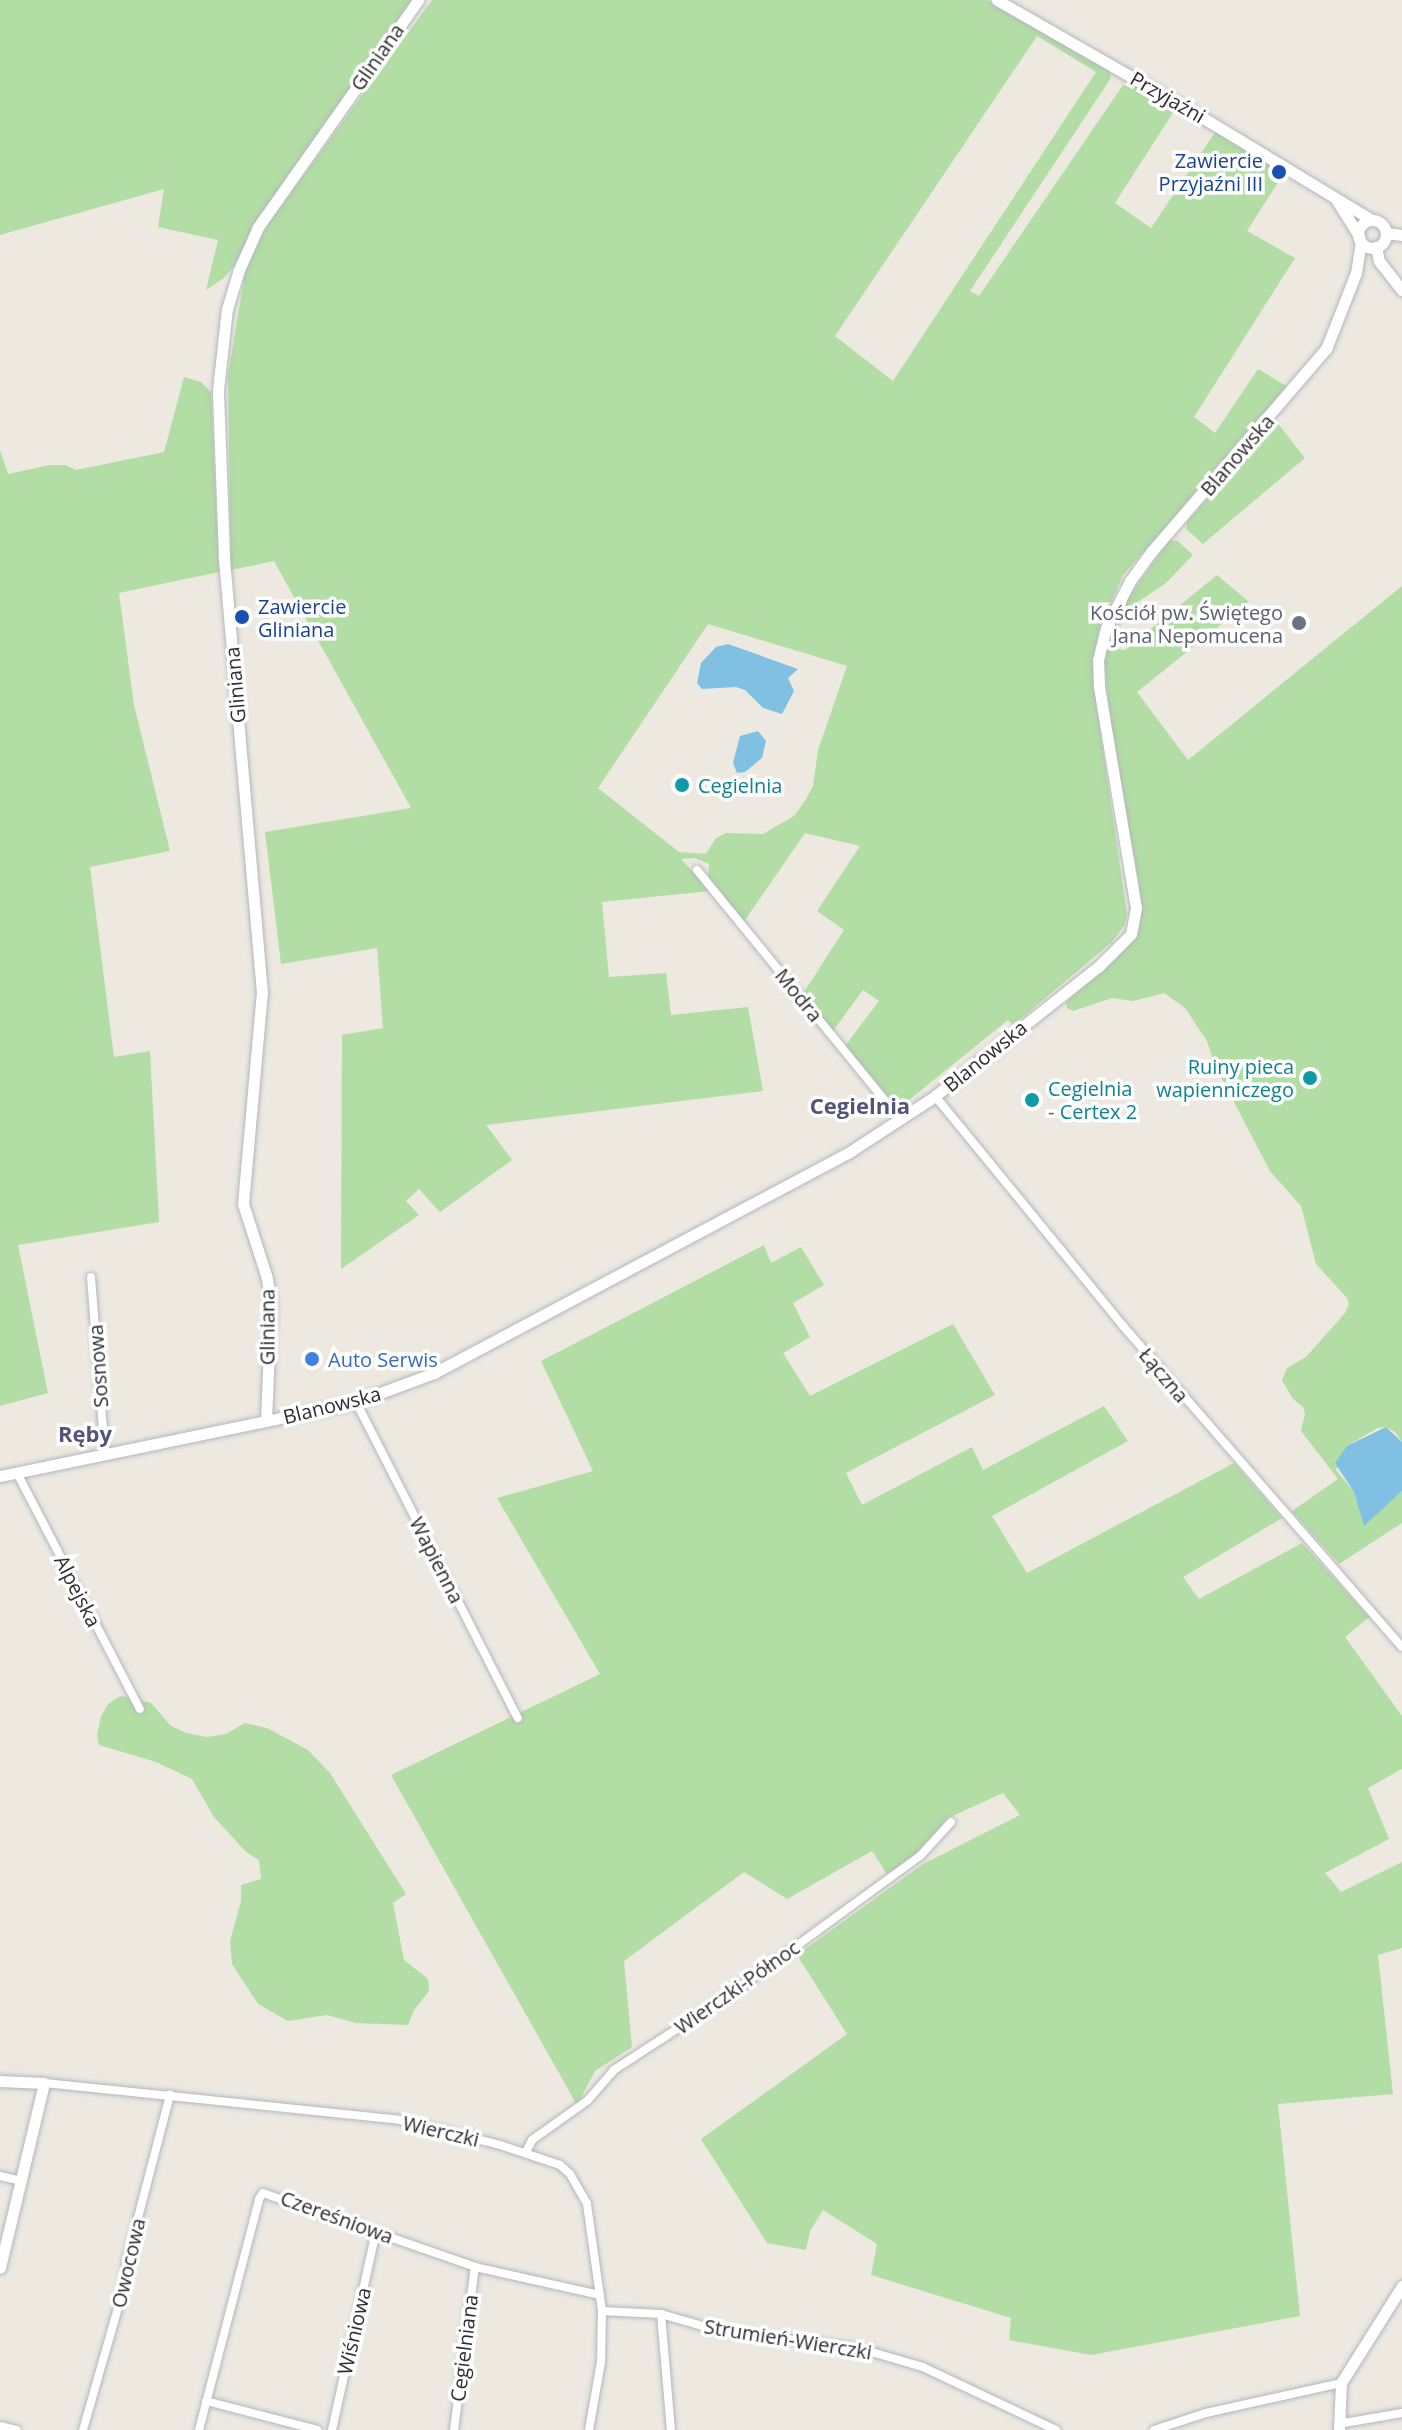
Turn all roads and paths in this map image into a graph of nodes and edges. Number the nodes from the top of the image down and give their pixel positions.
1 (418, 0) edge
2 (997, 0) edge
3 (1335, 198) junction
4 (1372, 220) junction
5 (1386, 233) junction
6 (1402, 235) edge
7 (1360, 239) junction
8 (1377, 252) junction
9 (1356, 273) junction
10 (1402, 290) edge
11 (697, 870) dead end
12 (935, 1096) junction
13 (901, 1120) junction
14 (91, 1277) dead end
15 (356, 1402) junction
16 (266, 1421) junction
17 (105, 1455) junction
18 (17, 1473) junction
19 (0, 1476) edge
20 (1402, 1647) edge
21 (140, 1709) dead end
22 (518, 1718) dead end
23 (951, 1822) dead end
24 (0, 2081) edge
25 (44, 2083) junction
26 (170, 2095) junction
27 (526, 2152) junction
28 (0, 2176) edge
29 (21, 2181) junction
30 (376, 2231) junction
31 (475, 2267) junction
32 (0, 2268) edge
33 (1402, 2286) edge
34 (600, 2295) junction
35 (602, 2311) junction
36 (661, 2314) junction
37 (1341, 2383) junction
38 (206, 2401) junction
39 (1402, 2413) edge
40 (0, 2426) edge
41 (1338, 2427) edge
42 (17, 2430) edge
43 (83, 2430) edge
44 (199, 2430) edge
45 (317, 2430) edge
46 (332, 2430) edge
47 (454, 2430) edge
48 (589, 2430) edge
49 (671, 2430) edge
50 (1054, 2430) edge
51 (1154, 2430) edge

1 - 16 street, Gliniana
2 - 3 street, Przyjaźni
3 - 4 street, Przyjaźni
3 - 7 street, Przyjaźni
4 - 5 street, Przyjaźni
4 - 7 street
5 - 6 street
5 - 8 street
7 - 8 street
7 - 9 street, Blanowska
8 - 9 street
8 - 10 street
9 - 12 street, Blanowska
11 - 13 street, Modra
12 - 13 street, Blanowska
12 - 20 street, Łączna
13 - 15 street, Blanowska
14 - 17 street, Sosnowa
15 - 16 street, Blanowska
15 - 22 street, Wapienna
16 - 17 street, Blanowska
17 - 18 street, Blanowska
18 - 19 street, Blanowska
18 - 21 street, Alpejska
23 - 27 street, Wierczki-Północ
24 - 25 street
25 - 26 street, Wierczki
25 - 29 street
26 - 27 street, Wierczki
26 - 43 street, Owocowa
27 - 34 street, Wierczki
28 - 29 street
29 - 32 street
30 - 31 street, Czereśniowa
30 - 38 street, Czereśniowa
30 - 46 street, Wiśniowa
31 - 34 street, Czereśniowa
31 - 47 street, Cegielniana
33 - 37 street
34 - 35 street, Wierczki
35 - 36 street, Strumień-Wierczki
35 - 48 street, Wierczki
36 - 49 street
36 - 50 street, Strumień-Wierczki
37 - 41 street
37 - 51 street
38 - 44 street, Czereśniowa
38 - 45 street
39 - 41 street
40 - 42 street

